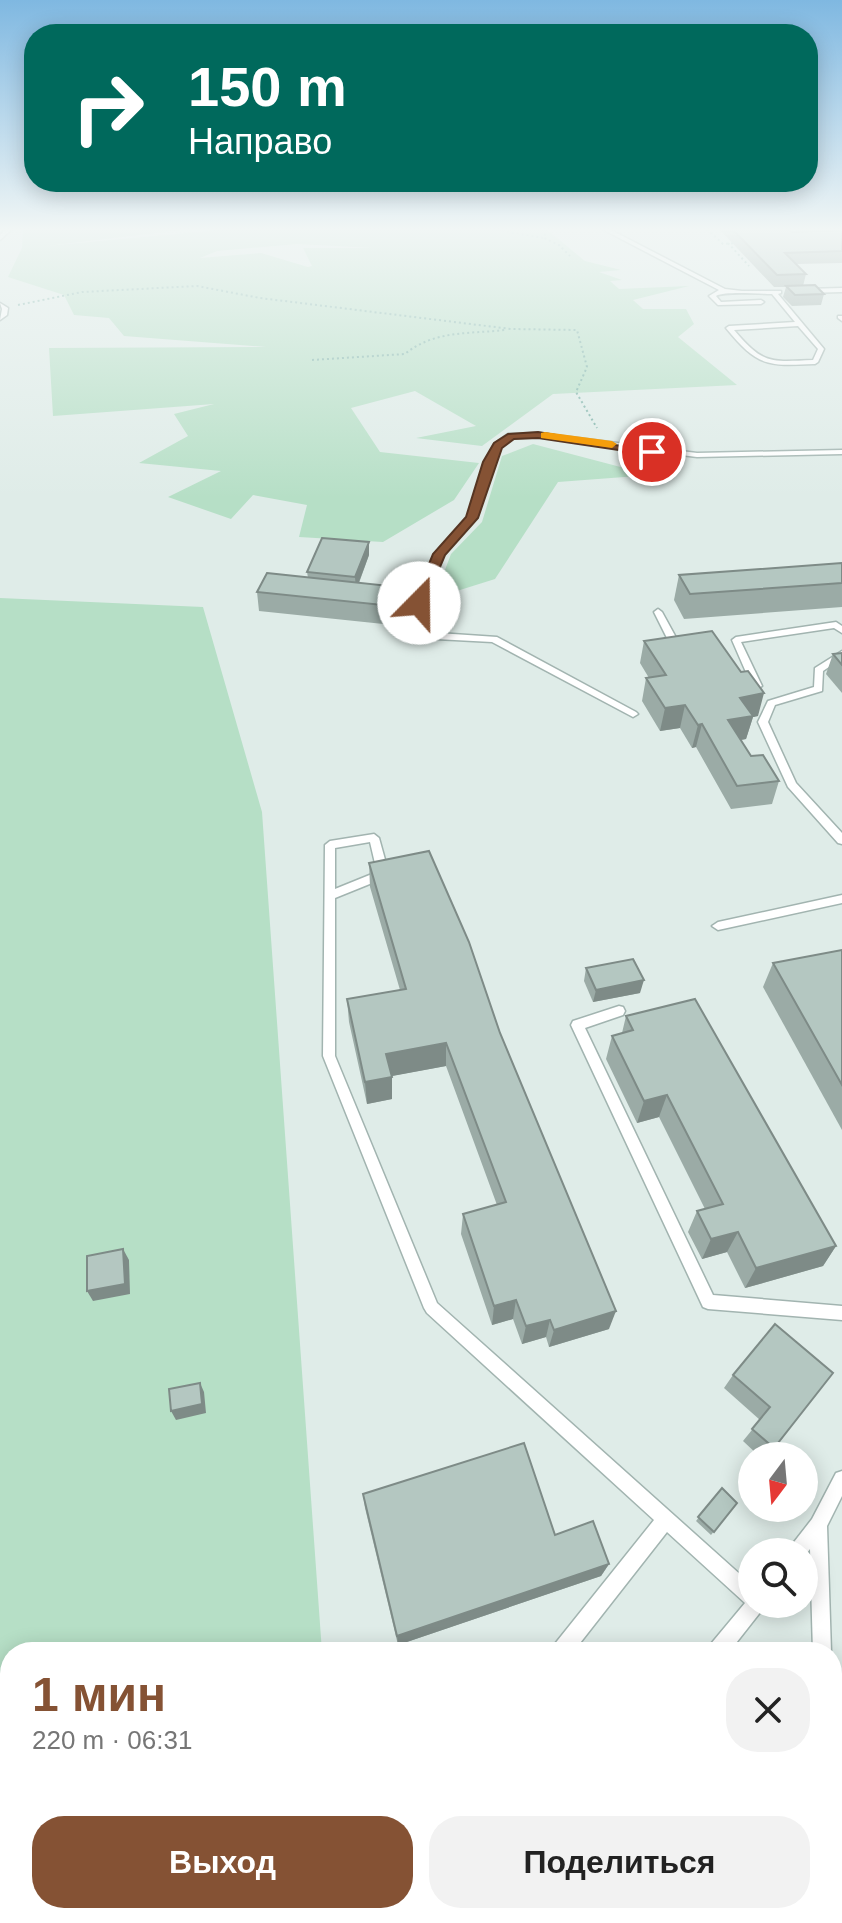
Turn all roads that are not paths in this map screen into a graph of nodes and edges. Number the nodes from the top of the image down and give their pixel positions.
1 (796, 319) edge
2 (800, 324) junction
3 (842, 452) edge
4 (375, 598) edge
5 (419, 603) junction
6 (658, 612) dead end
7 (840, 626) edge
8 (736, 640) junction
9 (721, 642) edge
10 (691, 645) edge
11 (842, 654) edge
12 (757, 686) edge
13 (633, 714) dead end
14 (842, 840) edge
15 (330, 896) junction
16 (842, 899) edge
17 (718, 926) dead end
18 (619, 1011) dead end
19 (842, 1313) edge
20 (842, 1479) edge
21 (666, 1519) junction
22 (818, 1525) junction
23 (808, 1538) edge
24 (738, 1584) edge
25 (745, 1618) edge
26 (569, 1642) edge
27 (725, 1642) edge
28 (822, 1642) edge

1 - 2 lane
2 - 2 lane
3 - 5 lane
4 - 5 lane
5 - 13 lane
6 - 10 lane
7 - 8 lane
8 - 9 lane
8 - 12 lane
11 - 14 lane
15 - 15 lane
15 - 21 lane
16 - 17 lane
18 - 19 lane
20 - 22 lane
21 - 24 lane
21 - 26 lane
22 - 23 lane
22 - 28 lane
25 - 27 lane

